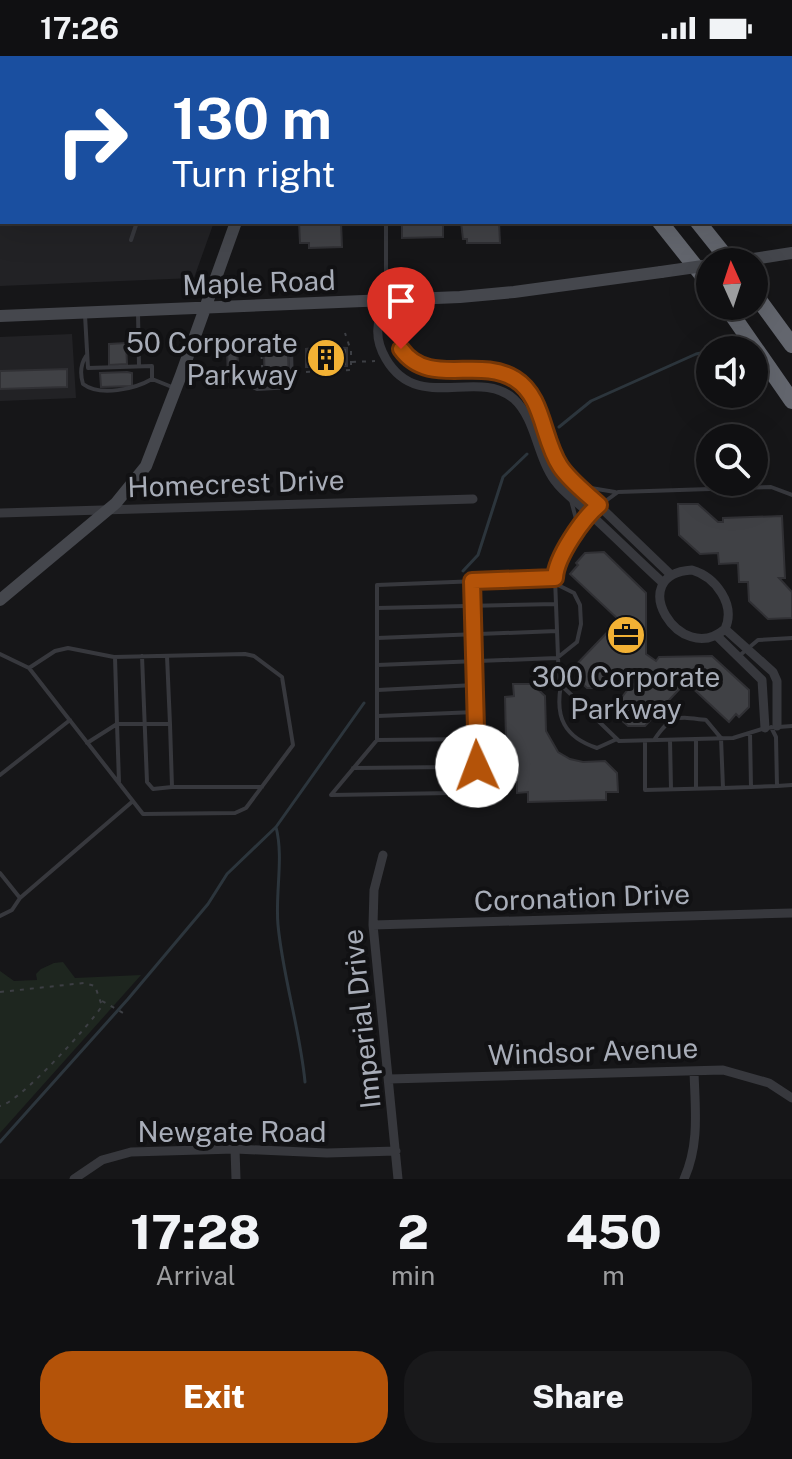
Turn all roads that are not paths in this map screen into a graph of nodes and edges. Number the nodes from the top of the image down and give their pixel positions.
1 (136, 224) edge
2 (235, 224) edge
3 (386, 224) edge
4 (662, 224) edge
5 (700, 224) edge
6 (131, 240) dead end
7 (719, 248) edge
8 (792, 253) edge
9 (768, 257) edge
10 (696, 267) edge
11 (696, 267) edge
12 (386, 301) junction
13 (204, 308) junction
14 (138, 311) junction
15 (85, 312) junction
16 (768, 312) edge
17 (0, 316) edge
18 (736, 320) edge
19 (288, 339) dead end
20 (792, 345) edge
21 (87, 354) junction
22 (139, 366) junction
23 (152, 379) junction
24 (247, 384) dead end
25 (176, 389) junction
26 (792, 401) edge
27 (545, 430) junction
28 (533, 434) junction
29 (575, 482) junction
30 (618, 492) junction
31 (568, 495) junction
32 (792, 495) edge
33 (473, 499) dead end
34 (599, 505) junction
35 (109, 509) junction
36 (0, 513) edge
37 (589, 513) junction
38 (575, 536) junction
39 (670, 574) junction
40 (472, 581) junction
41 (556, 581) junction
42 (662, 582) junction
43 (0, 600) edge
44 (556, 604) junction
45 (473, 606) junction
46 (377, 608) junction
47 (557, 631) junction
48 (721, 632) junction
49 (474, 634) junction
50 (377, 638) junction
51 (792, 638) edge
52 (743, 652) junction
53 (0, 654) edge
54 (142, 656) junction
55 (167, 656) junction
56 (114, 657) junction
57 (557, 658) junction
58 (474, 660) junction
59 (377, 665) junction
60 (29, 668) junction
61 (475, 685) junction
62 (561, 685) junction
63 (378, 690) junction
64 (476, 712) junction
65 (378, 716) junction
66 (70, 720) junction
67 (117, 724) junction
68 (143, 724) junction
69 (170, 724) junction
70 (792, 726) edge
71 (771, 727) junction
72 (750, 733) junction
73 (721, 738) junction
74 (477, 739) junction
75 (617, 739) junction
76 (696, 739) junction
77 (377, 740) junction
78 (654, 740) junction
79 (670, 740) junction
80 (645, 741) junction
81 (87, 743) junction
82 (477, 766) junction
83 (452, 767) junction
84 (353, 768) junction
85 (0, 775) edge
86 (119, 784) junction
87 (792, 785) edge
88 (777, 786) junction
89 (172, 787) junction
90 (262, 787) junction
91 (751, 787) junction
92 (723, 788) junction
93 (478, 789) dead end
94 (671, 789) junction
95 (696, 789) junction
96 (133, 801) junction
97 (383, 855) dead end
98 (0, 873) edge
99 (20, 898) junction
100 (792, 913) edge
101 (1, 916) edge
102 (0, 924) edge
103 (373, 925) junction
104 (694, 1071) junction
105 (389, 1079) junction
106 (792, 1098) edge
107 (235, 1149) junction
108 (396, 1151) junction
109 (74, 1179) edge
110 (236, 1179) edge
111 (398, 1179) edge
112 (684, 1179) edge

1 - 6 lane
2 - 13 main road
3 - 12 lane
4 - 11 highway
5 - 7 highway
8 - 9 main road
10 - 12 main road, Maple Road, bridge
12 - 13 main road, Maple Road
12 - 27 street
12 - 28 street
13 - 14 main road, Maple Road
13 - 25 main road
14 - 15 main road, Maple Road
14 - 22 lane
15 - 17 main road, Maple Road
15 - 21 lane
16 - 20 highway
18 - 26 highway
19 - 24 lane
21 - 22 lane
21 - 23 lane
22 - 23 lane
23 - 25 lane
25 - 35 main road
27 - 28 street
27 - 29 street
28 - 31 street
29 - 30 lane
29 - 34 street
30 - 32 lane
30 - 34 lane
31 - 37 street
31 - 38 lane
33 - 35 street, Homecrest Drive
34 - 37 lane
34 - 39 street
35 - 36 street, Homecrest Drive
35 - 43 main road
37 - 38 lane
37 - 42 street
38 - 41 lane
39 - 42 street
39 - 48 street
40 - 41 lane
40 - 45 lane
40 - 46 lane
41 - 44 lane
41 - 57 lane
42 - 48 street
44 - 45 lane
44 - 47 lane
45 - 46 lane
45 - 49 lane
46 - 50 lane
47 - 49 lane
47 - 57 lane
48 - 52 street
49 - 50 lane
49 - 58 lane
50 - 59 lane
51 - 52 lane
52 - 71 street
53 - 60 lane
54 - 55 lane
54 - 56 lane
54 - 68 lane
55 - 69 lane
55 - 90 lane
56 - 60 lane
56 - 67 lane
57 - 58 lane
57 - 62 lane
58 - 59 lane
58 - 61 lane
59 - 63 lane
60 - 66 lane
61 - 63 lane
61 - 64 lane
62 - 75 lane
62 - 75 lane
63 - 65 lane
64 - 65 lane
64 - 74 lane
65 - 77 lane
66 - 81 lane
66 - 85 lane
67 - 68 lane
67 - 81 lane
67 - 86 lane
68 - 69 lane
68 - 89 lane
69 - 89 lane
70 - 71 lane
71 - 72 lane
71 - 88 lane
72 - 73 lane
72 - 91 lane
73 - 76 lane
73 - 78 lane
73 - 92 lane
74 - 77 lane
74 - 82 lane
75 - 80 lane
76 - 79 lane
76 - 95 lane
77 - 84 lane
78 - 79 lane
78 - 80 lane
79 - 94 lane
80 - 94 lane
81 - 86 lane
82 - 83 lane
82 - 93 lane
83 - 84 lane
83 - 84 lane
86 - 96 lane
87 - 88 lane
88 - 91 lane
89 - 90 lane
90 - 96 lane
91 - 92 lane
92 - 95 lane
94 - 95 lane
96 - 99 lane
97 - 103 street, Imperial Drive
98 - 99 lane
99 - 101 lane
100 - 103 street, Coronation Drive
101 - 102 lane
103 - 105 street, Imperial Drive
104 - 105 street, Windsor Avenue
104 - 106 street, Windsor Avenue
104 - 112 street
105 - 108 street, Imperial Drive
107 - 108 street, Newgate Road
107 - 109 street, Newgate Road
107 - 110 street
108 - 111 street, Imperial Drive

